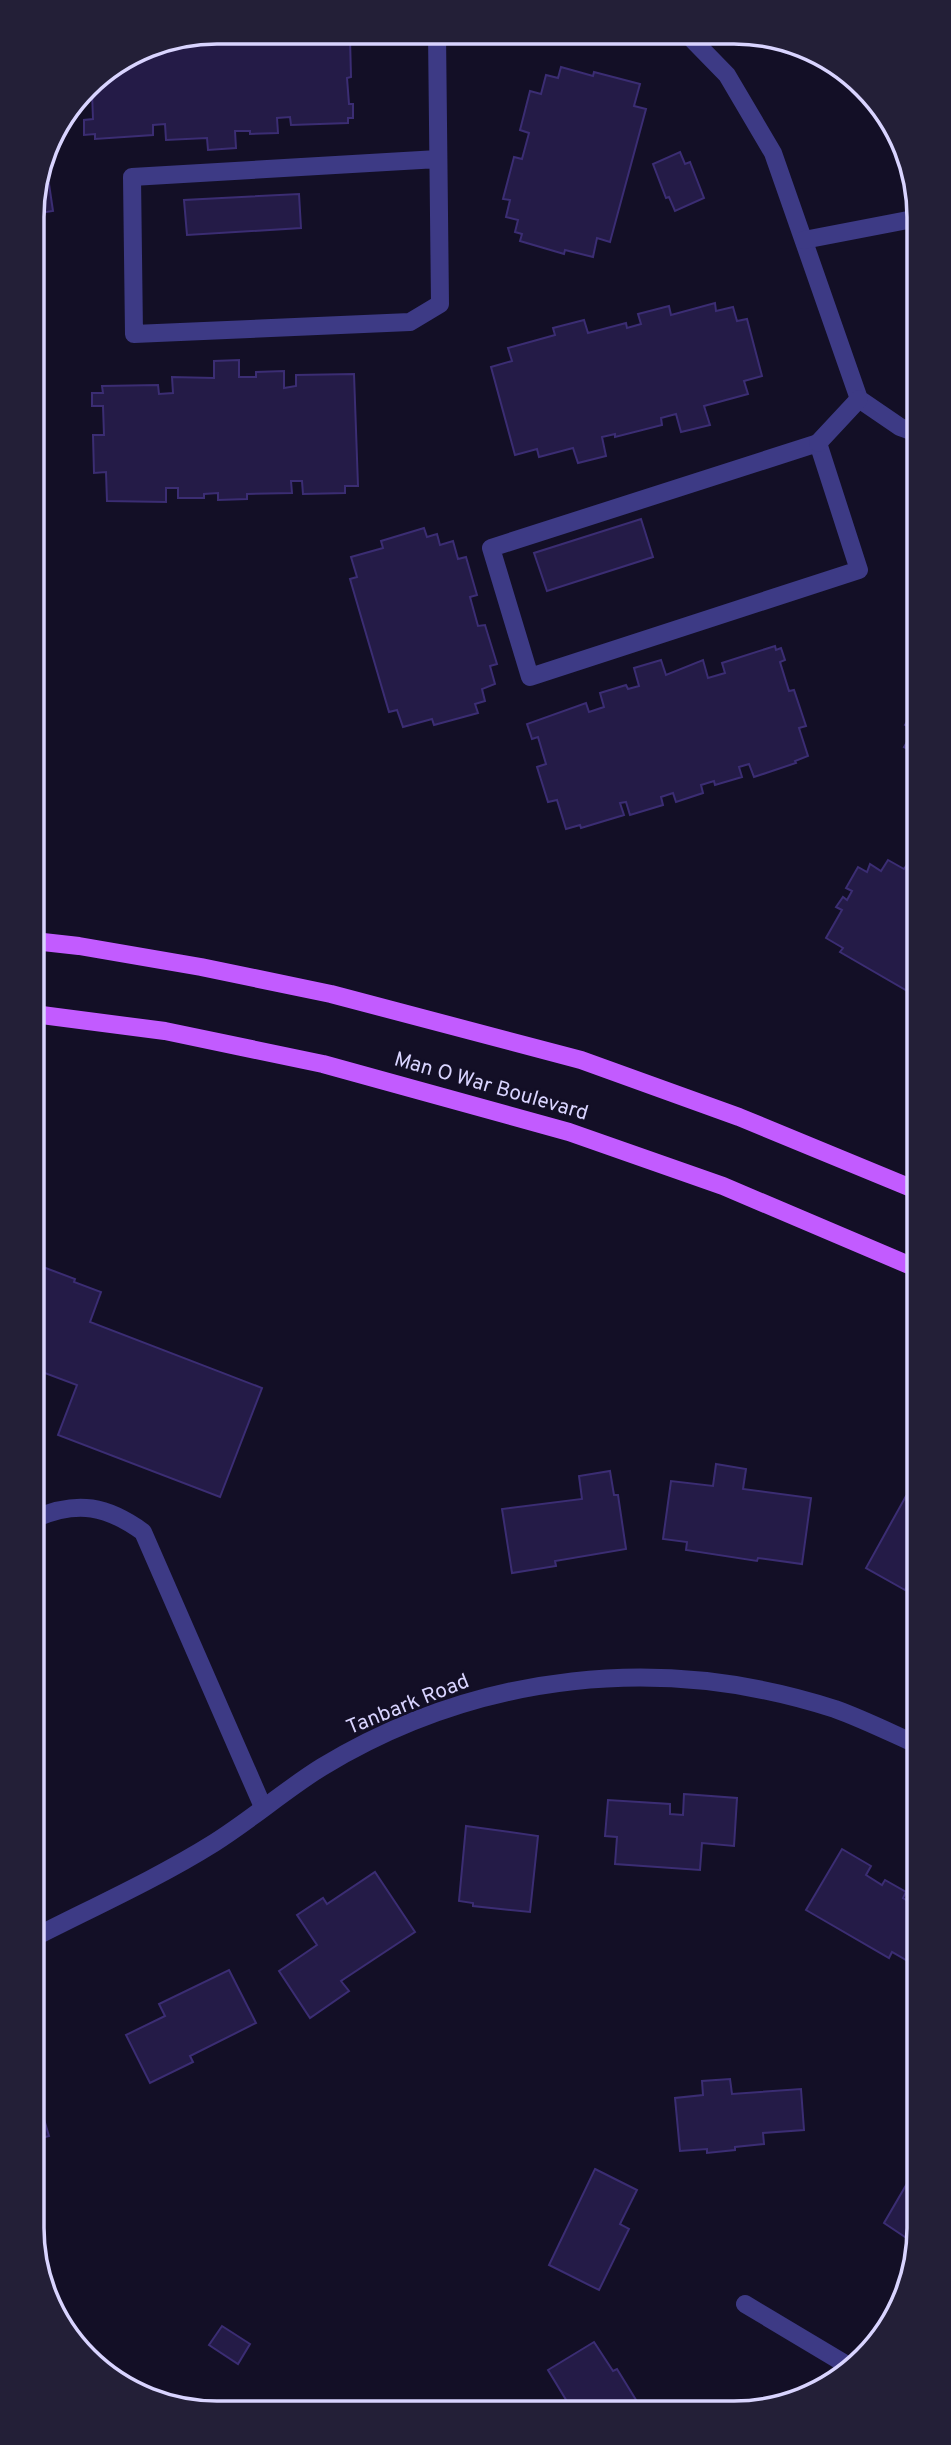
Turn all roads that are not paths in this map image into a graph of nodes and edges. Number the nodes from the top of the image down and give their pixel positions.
1 (437, 44) edge
2 (697, 44) edge
3 (438, 159) junction
4 (907, 220) edge
5 (804, 240) junction
6 (859, 399) junction
7 (907, 430) edge
8 (818, 443) junction
9 (44, 942) edge
10 (44, 1015) edge
11 (907, 1186) edge
12 (907, 1265) edge
13 (44, 1516) edge
14 (907, 1740) edge
15 (263, 1807) junction
16 (44, 1932) edge
17 (745, 2304) dead end
18 (842, 2362) edge

1 - 3 street
2 - 5 street
3 - 3 street
4 - 5 street
5 - 6 street
6 - 7 street
6 - 8 street
8 - 8 street
9 - 11 main road
10 - 12 main road, Man O War Boulevard
13 - 15 street
14 - 15 street, Tanbark Road
15 - 16 street, Tanbark Road
17 - 18 street

